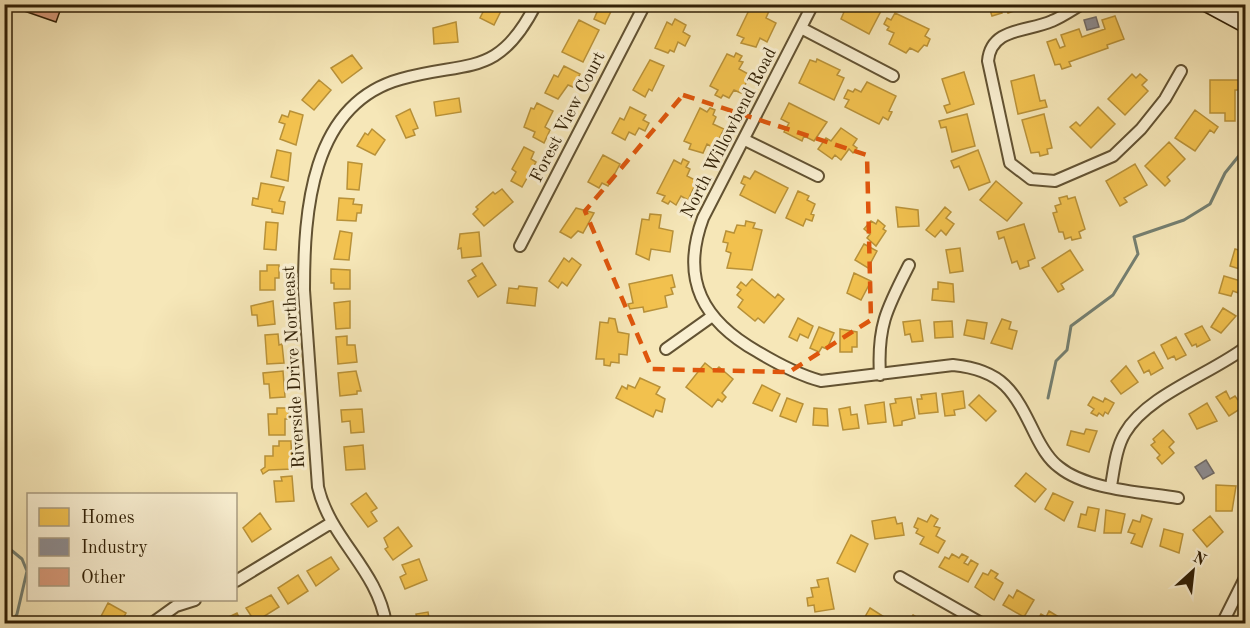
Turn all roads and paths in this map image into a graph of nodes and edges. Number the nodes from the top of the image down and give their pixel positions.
1 (536, 4) edge
2 (645, 4) edge
3 (813, 4) edge
4 (1082, 4) edge
5 (1208, 4) edge
6 (1245, 25) edge
7 (801, 28) junction
8 (1181, 71) dead end
9 (893, 76) dead end
10 (745, 140) junction
11 (818, 177) dead end
12 (520, 246) dead end
13 (909, 265) dead end
14 (711, 317) junction
15 (1245, 347) edge
16 (666, 349) dead end
17 (880, 375) junction
18 (1111, 486) junction
19 (1178, 498) dead end
20 (331, 524) junction
21 (1245, 576) edge
22 (900, 577) dead end
23 (237, 580) edge
24 (192, 601) edge
25 (151, 624) edge
26 (386, 624) edge
27 (983, 624) edge
28 (1222, 624) edge

1 - 20 street, Riverside Drive Northeast
2 - 12 street, Forest View Court
3 - 7 street, North Willowbend Road
4 - 8 street
5 - 6 street
7 - 9 street
7 - 10 street, North Willowbend Road
10 - 11 street
10 - 14 street, North Willowbend Road
13 - 17 street
14 - 16 street
14 - 17 street, North Willowbend Road
15 - 18 street
17 - 18 street, North Willowbend Road
18 - 19 street, North Willowbend Road
20 - 23 street
20 - 26 street, Riverside Drive Northeast
21 - 28 street
22 - 27 street
24 - 25 street

